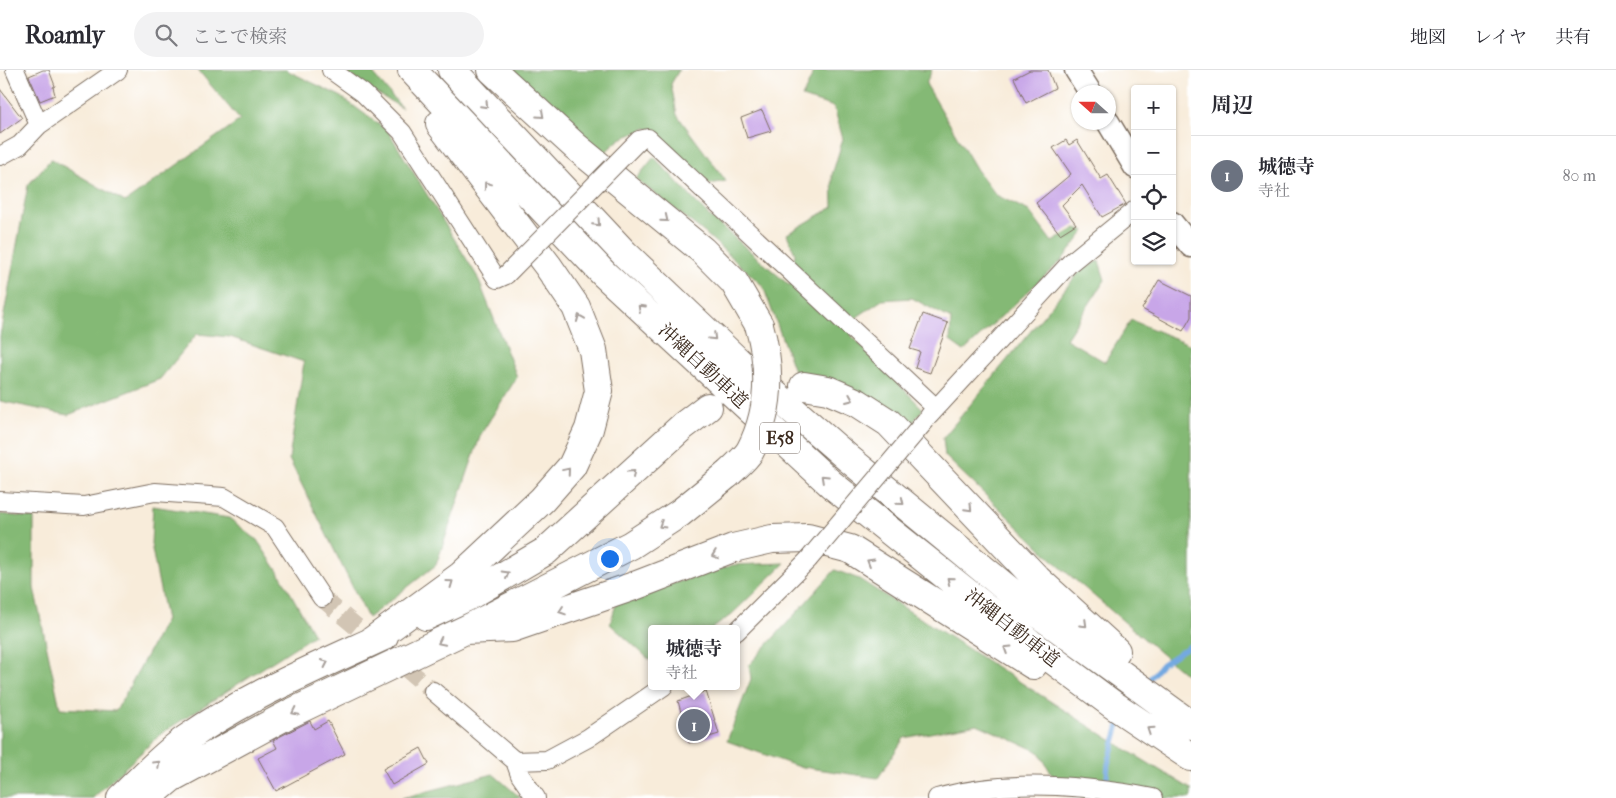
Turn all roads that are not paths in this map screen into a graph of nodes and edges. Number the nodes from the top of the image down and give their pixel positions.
1 (16, 70) edge
2 (118, 70) edge
3 (331, 70) edge
4 (400, 70) edge
5 (412, 70) edge
6 (452, 70) edge
7 (492, 70) edge
8 (1076, 70) edge
9 (1086, 85) edge
10 (39, 125) junction
11 (1113, 130) edge
12 (0, 156) edge
13 (1131, 160) edge
14 (1131, 213) edge
15 (1176, 228) edge
16 (1191, 246) edge
17 (804, 386) dead end
18 (708, 407) dead end
19 (931, 414) junction
20 (0, 500) edge
21 (322, 598) tunnel mouth
22 (740, 628) edge
23 (465, 630) junction
24 (369, 643) junction
25 (658, 690) edge
26 (433, 691) tunnel mouth
27 (1112, 704) junction
28 (1191, 715) edge
29 (1191, 725) edge
30 (1191, 757) edge
31 (515, 761) junction
32 (122, 798) edge
33 (147, 798) edge
34 (536, 798) edge
35 (937, 798) edge
36 (1153, 798) edge

1 - 10 street
2 - 10 street
3 - 19 street, bridge
24 -> 4 highway
27 -> 5 highway, 沖縄自動車道 / E58
6 -> 29 highway, 沖縄自動車道 / E58
7 -> 23 highway, bridge
8 - 9 street
10 - 12 street
11 - 13 street
14 - 19 street
15 - 16 street
17 -> 28 highway
24 -> 18 highway
19 - 22 street, bridge
20 - 21 street
27 -> 23 highway
23 -> 33 highway
32 -> 24 highway
25 - 31 street
26 - 31 street
30 -> 27 highway, 沖縄自動車道 / E58
31 - 34 street
35 - 36 street

